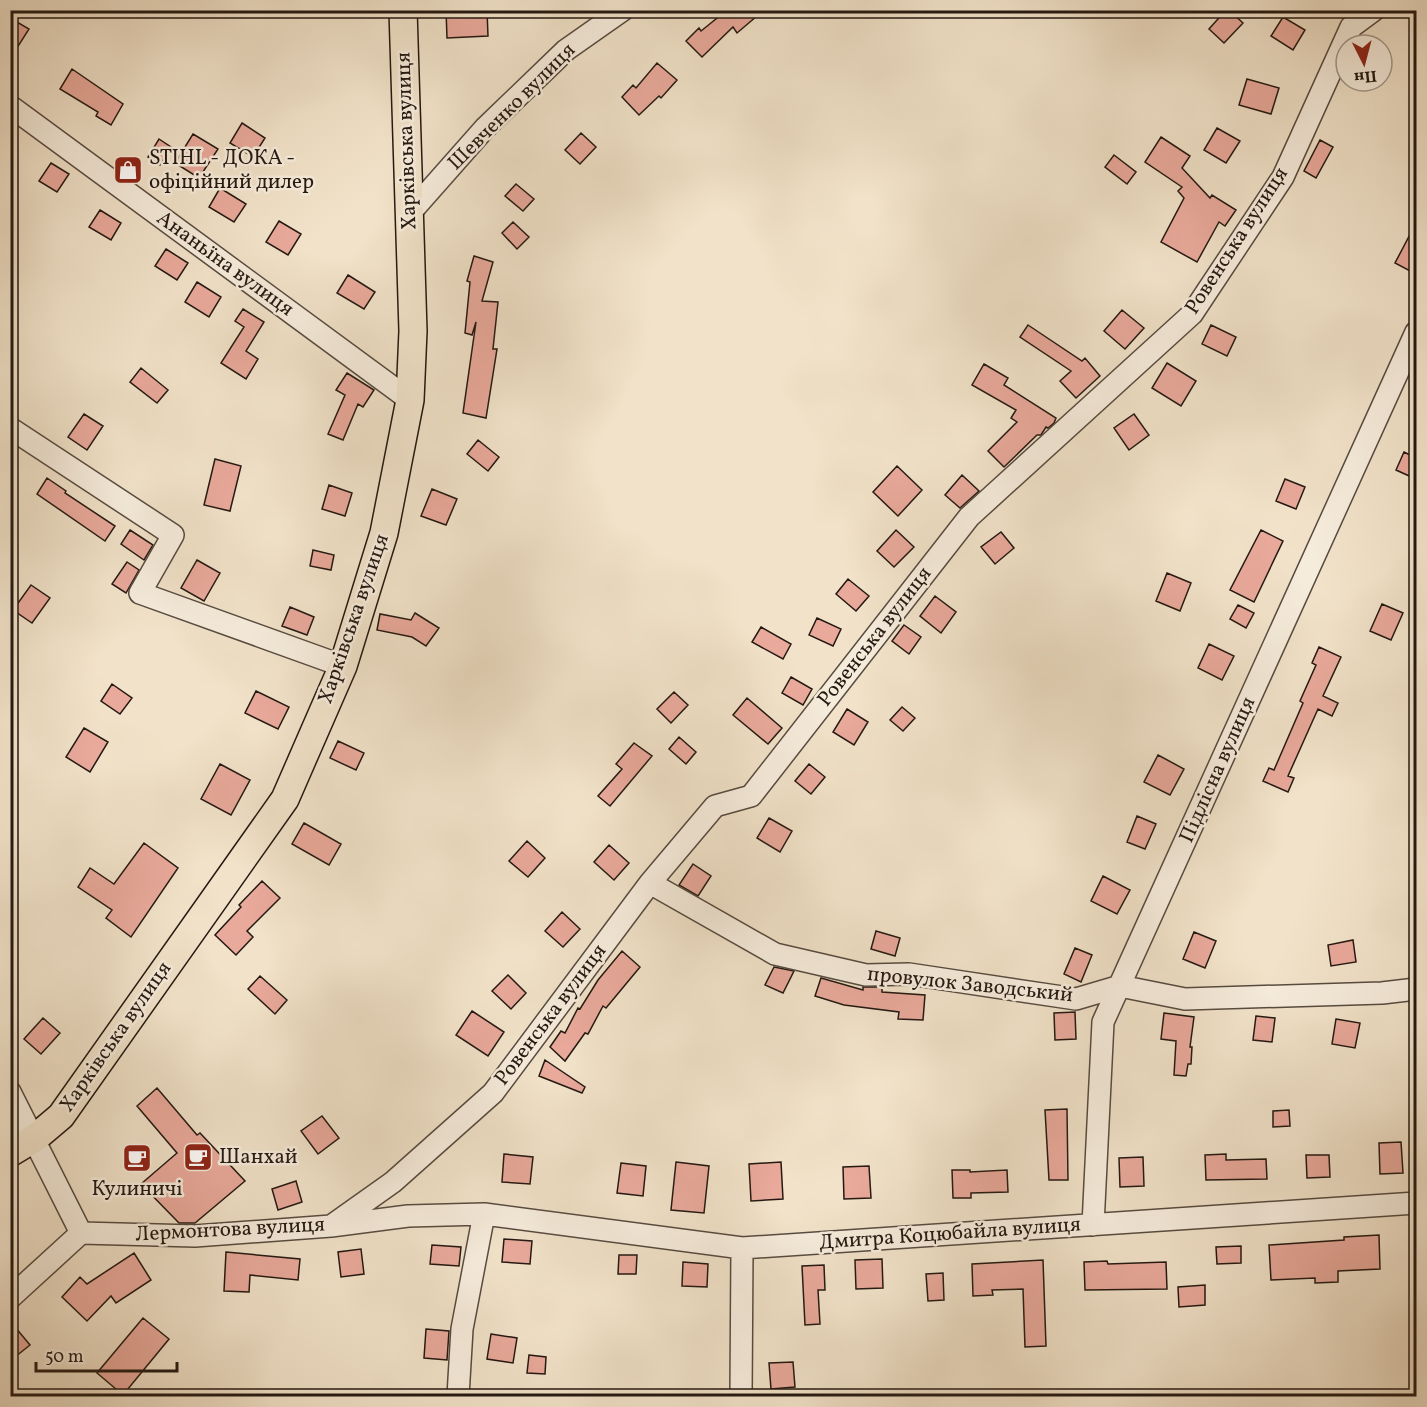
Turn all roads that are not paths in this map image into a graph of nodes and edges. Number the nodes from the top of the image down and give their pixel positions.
1 (403, 10) edge
2 (623, 10) edge
3 (1374, 10) edge
4 (10, 106) edge
5 (409, 214) junction
6 (1416, 332) edge
7 (410, 400) junction
8 (10, 428) edge
9 (343, 666) junction
10 (650, 883) junction
11 (1120, 986) junction
12 (1416, 990) edge
13 (10, 1092) edge
14 (35, 1138) junction
15 (10, 1153) edge
16 (1416, 1203) edge
17 (484, 1214) junction
18 (1093, 1225) junction
19 (331, 1226) junction
20 (81, 1233) junction
21 (742, 1248) junction
22 (10, 1298) edge
23 (458, 1396) edge
24 (741, 1396) edge

1 - 5 main road, Харківська вулиця
2 - 5 street, Шевченко вулиця
3 - 10 street, Ровенська вулиця
4 - 7 street, Ананьїна вулиця
5 - 7 main road, Харківська вулиця
6 - 11 street, Підлісна вулиця
7 - 9 main road, Харківська вулиця
8 - 9 street
9 - 14 main road, Харківська вулиця
10 - 11 street, провулок Заводський
10 - 19 street, Ровенська вулиця
11 - 12 street, провулок Заводський
11 - 18 street, Підлісна вулиця
13 - 14 street
14 - 15 main road, Харківська вулиця
14 - 20 street
16 - 18 street, Дмитра Коцюбайла вулиця
17 - 19 street, Лермонтова вулиця
17 - 21 street, Дмитра Коцюбайла вулиця
17 - 23 street
18 - 21 street, Дмитра Коцюбайла вулиця
19 - 20 street, Лермонтова вулиця
20 - 22 street
21 - 24 street

